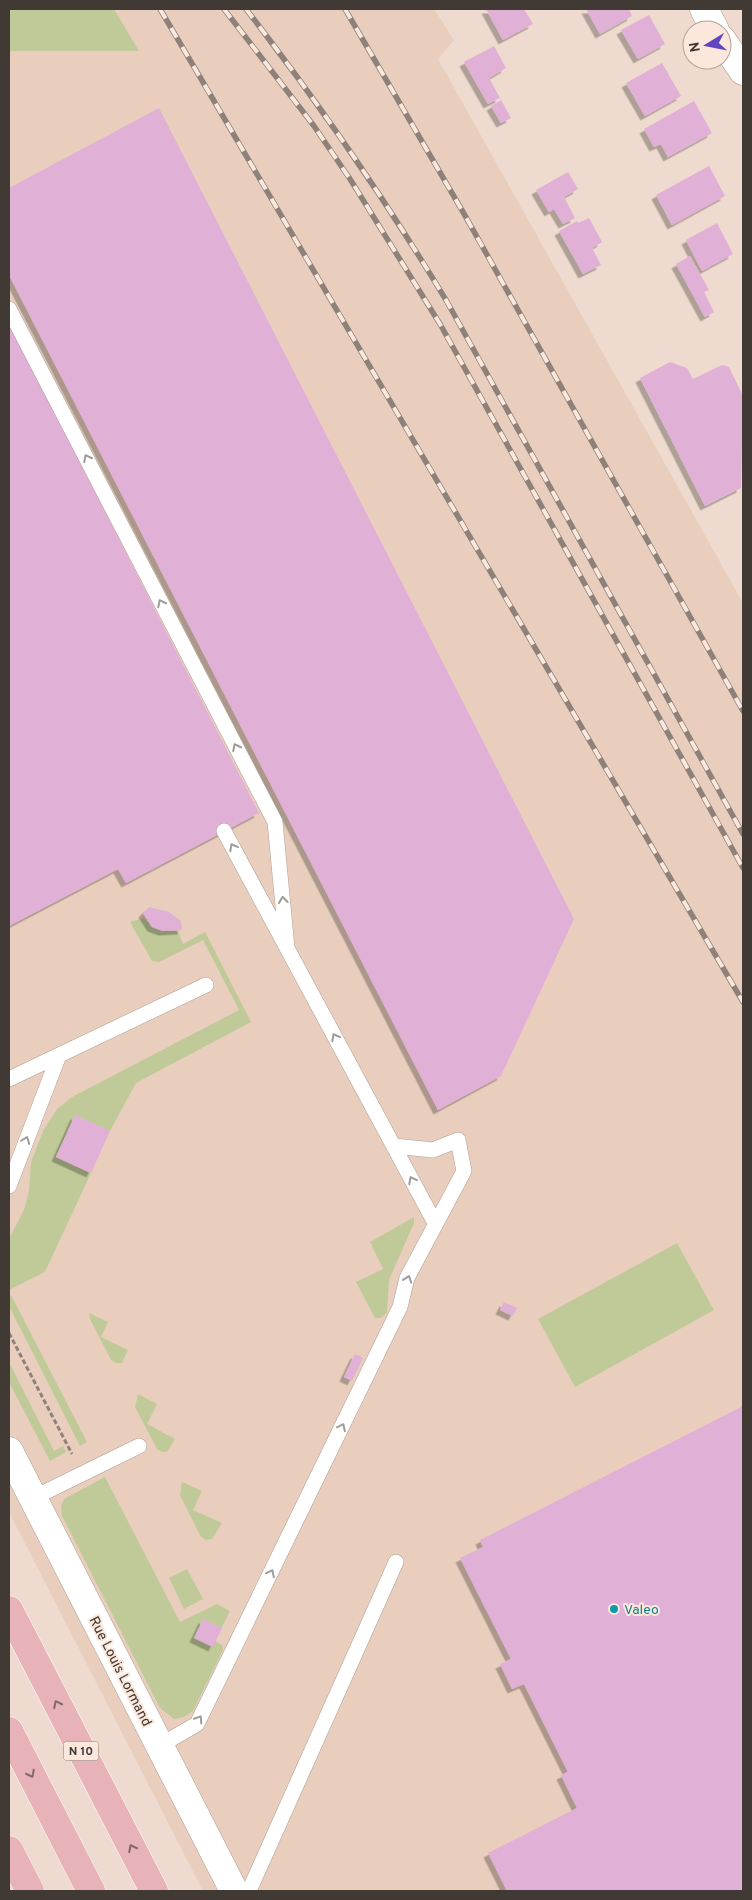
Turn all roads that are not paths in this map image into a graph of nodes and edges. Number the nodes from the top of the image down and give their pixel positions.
1 (732, 55) edge
2 (743, 71) edge
3 (9, 309) edge
4 (224, 831) dead end
5 (288, 948) junction
6 (206, 985) dead end
7 (59, 1055) junction
8 (9, 1079) edge
9 (394, 1146) junction
10 (9, 1186) edge
11 (435, 1223) junction
12 (139, 1446) dead end
13 (9, 1451) edge
14 (33, 1498) junction
15 (396, 1562) dead end
16 (9, 1610) edge
17 (9, 1731) edge
18 (159, 1746) junction
19 (9, 1850) edge
20 (30, 1891) edge
21 (91, 1891) edge
22 (154, 1891) edge
23 (234, 1891) edge
24 (249, 1891) edge

1 - 2 street
5 -> 3 lane
5 -> 4 lane
9 -> 5 lane
6 - 7 lane
7 - 8 lane
10 -> 7 lane
11 -> 9 lane
9 - 11 lane
18 -> 11 lane
12 - 14 lane
13 - 14 street, Rue Louis Lormand
14 - 18 street, Rue Louis Lormand
15 - 24 lane
22 -> 16 main road, N 10
17 -> 21 main road
18 - 23 street, Rue Louis Lormand
19 - 20 main road

